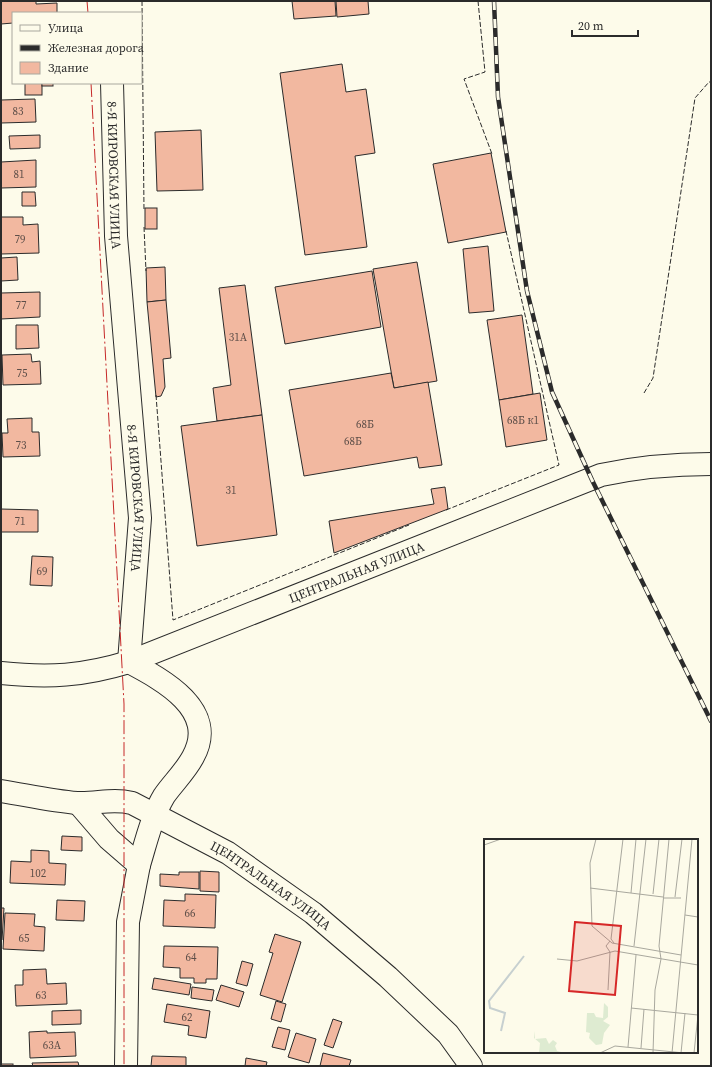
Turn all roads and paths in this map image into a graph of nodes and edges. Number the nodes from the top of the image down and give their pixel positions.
1 (112, 84) edge
2 (711, 464) edge
3 (129, 662) junction
4 (1, 673) edge
5 (1, 791) edge
6 (78, 803) junction
7 (155, 816) junction
8 (139, 865) junction
9 (126, 1066) edge
10 (470, 1066) edge

1 - 3 street, 8-Я КИРОВСКАЯ УЛИЦА
2 - 3 street, ЦЕНТРАЛЬНАЯ УЛИЦА
3 - 4 street, ЦЕНТРАЛЬНАЯ УЛИЦА
3 - 7 street
5 - 6 street, ЦЕНТРАЛЬНАЯ УЛИЦА
6 - 7 street, ЦЕНТРАЛЬНАЯ УЛИЦА
6 - 8 street
7 - 8 street
7 - 10 street, ЦЕНТРАЛЬНАЯ УЛИЦА
8 - 9 street

